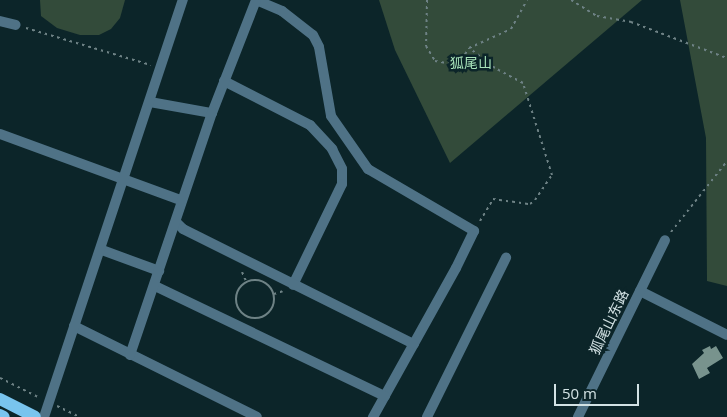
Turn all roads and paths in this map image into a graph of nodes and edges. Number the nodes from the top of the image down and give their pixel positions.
1 (184, 0) edge
2 (256, 0) edge
3 (427, 0) edge
4 (527, 0) edge
5 (571, 0) edge
6 (0, 21) edge
7 (16, 25) joint
8 (469, 48) junction
9 (727, 58) edge
10 (161, 68) junction
11 (224, 82) junction
12 (150, 102) junction
13 (212, 113) junction
14 (0, 134) edge
15 (727, 161) edge
16 (125, 182) junction
17 (180, 200) junction
18 (176, 222) junction
19 (474, 231) junction
20 (665, 240) joint
21 (102, 250) junction
22 (506, 258) dead end
23 (159, 272) junction
24 (246, 281) joint
25 (293, 285) junction
26 (155, 286) junction
27 (640, 291) junction
28 (74, 326) junction
29 (727, 335) edge
30 (414, 344) junction
31 (130, 355) junction
32 (385, 396) junction
33 (0, 399) edge
34 (0, 415) edge
35 (4, 417) edge
36 (35, 417) edge
37 (44, 417) edge
38 (257, 417) edge
39 (373, 417) edge
40 (427, 417) edge
41 (578, 417) edge

1 - 10 street
2 - 11 street
2 - 19 street
3 - 8 path
4 - 8 path
5 - 9 path
6 - 7 street
7 - 10 path
8 - 19 path
10 - 12 street
11 - 13 street
11 - 25 street
12 - 13 street
12 - 16 street
13 - 17 street
14 - 16 street
15 - 20 path
16 - 17 street
16 - 21 street
17 - 18 street
18 - 23 street
18 - 25 street
19 - 30 street
20 - 27 street, 狐尾山东路
21 - 23 street
21 - 28 street
22 - 40 street
23 - 26 street
24 - 24 path
25 - 30 street
26 - 31 street
26 - 32 street
27 - 29 street
27 - 41 street, 狐尾山东路
28 - 31 street
28 - 37 street
30 - 32 street
31 - 38 street
32 - 39 street
33 - 36 main road
34 - 35 main road

